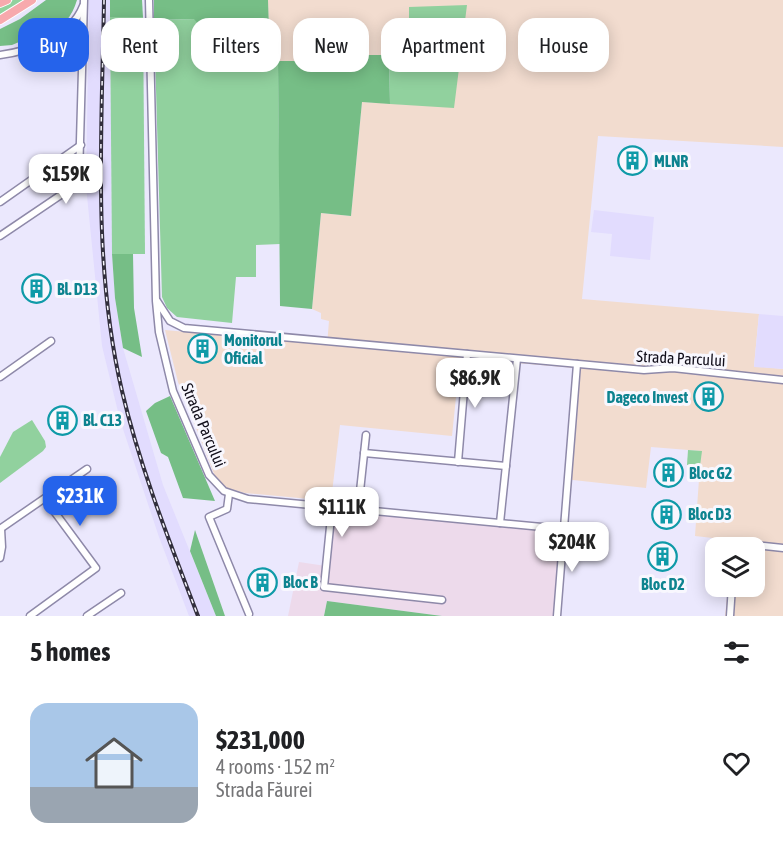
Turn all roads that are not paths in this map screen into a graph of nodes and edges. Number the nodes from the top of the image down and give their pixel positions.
1 (7, 0) edge
2 (32, 0) edge
3 (149, 0) edge
4 (84, 2) edge
5 (0, 3) edge
6 (76, 18) edge
7 (84, 18) edge
8 (0, 20) edge
9 (18, 51) edge
10 (0, 55) edge
11 (83, 72) edge
12 (81, 145) junction
13 (0, 202) edge
14 (0, 236) edge
15 (156, 301) junction
16 (51, 341) dead end
17 (468, 354) junction
18 (517, 358) junction
19 (577, 364) junction
20 (0, 376) edge
21 (783, 380) edge
22 (366, 435) dead end
23 (364, 453) junction
24 (458, 462) junction
25 (506, 466) junction
26 (87, 469) dead end
27 (229, 494) junction
28 (45, 499) junction
29 (332, 507) junction
30 (358, 510) junction
31 (500, 523) junction
32 (1, 529) edge
33 (563, 529) junction
34 (765, 546) edge
35 (783, 548) edge
36 (0, 558) edge
37 (121, 592) dead end
38 (731, 597) edge
39 (442, 600) dead end
40 (249, 614) dead end
41 (30, 616) edge
42 (87, 616) edge
43 (557, 616) edge
44 (730, 616) edge

1 - 5 main road
2 - 8 main road
3 - 15 street, Strada Parcului
4 - 6 street
4 - 7 street
9 - 10 street
11 - 12 street
12 - 13 street
12 - 14 street
15 - 17 street, Strada Parcului
15 - 27 street, Strada Parcului
16 - 20 street
17 - 18 street, Strada Parcului
17 - 24 street
18 - 19 street, Strada Parcului
18 - 25 street
19 - 21 street, Strada Parcului
19 - 33 street
22 - 23 street
23 - 24 street
23 - 30 street
24 - 25 street
25 - 31 street
26 - 28 street
27 - 29 street
27 - 40 street
28 - 32 street
28 - 41 street
29 - 30 street
29 - 39 street
30 - 31 street
31 - 33 street
32 - 36 street
33 - 43 street
34 - 35 street
37 - 42 street
38 - 44 street

